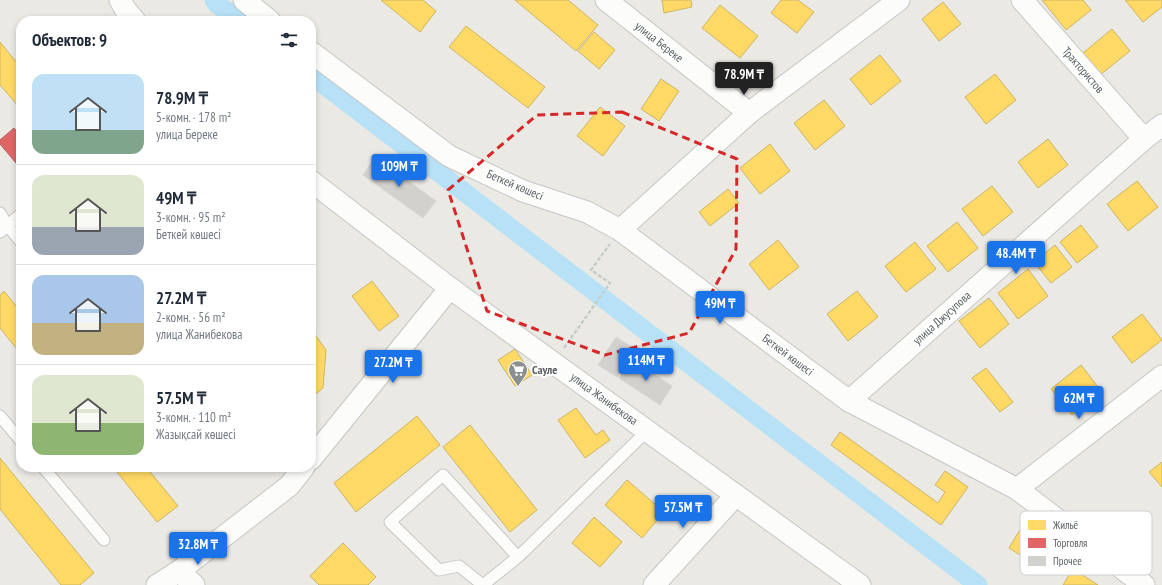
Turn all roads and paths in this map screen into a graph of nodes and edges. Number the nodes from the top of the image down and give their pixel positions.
1 (120, 0) edge
2 (244, 0) edge
3 (606, 0) edge
4 (1022, 0) edge
5 (895, 1) edge
6 (131, 16) edge
7 (264, 16) edge
8 (316, 56) edge
9 (750, 113) junction
10 (1162, 125) edge
11 (1144, 139) junction
12 (316, 185) edge
13 (0, 213) edge
14 (16, 218) edge
15 (3, 228) edge
16 (620, 230) junction
17 (16, 238) edge
18 (450, 288) junction
19 (553, 363) junction
20 (1162, 376) edge
21 (849, 401) junction
22 (0, 416) edge
23 (648, 431) junction
24 (16, 435) edge
25 (316, 453) edge
26 (47, 472) edge
27 (300, 472) edge
28 (1017, 489) junction
29 (736, 495) junction
30 (1046, 511) edge
31 (104, 540) dead end
32 (518, 557) junction
33 (179, 571) junction
34 (1131, 575) edge
35 (158, 585) edge
36 (194, 585) edge
37 (483, 585) edge
38 (654, 585) edge
39 (860, 585) edge
40 (1144, 585) edge

1 - 6 street
2 - 7 street
3 - 9 street, улица Береке
4 - 11 street, Трактористов
5 - 9 street
8 - 16 street, Беткей көшесі
9 - 16 street
10 - 11 street, улица Джусупова
11 - 21 street, улица Джусупова
12 - 18 street, улица Жанибекова
13 - 15 lane
14 - 15 lane
15 - 17 lane
16 - 19 path
16 - 21 street, Беткей көшесі
18 - 19 street, улица Жанибекова
18 - 25 street
19 - 23 street, улица Жанибекова
20 - 28 street
21 - 28 street, Беткей көшесі
22 - 24 lane
23 - 29 street, улица Жанибекова
23 - 32 lane
26 - 31 lane
27 - 33 street
28 - 30 street, Беткей көшесі
29 - 38 street
29 - 39 street, улица Жанибекова
32 - 37 lane
32 - 37 lane
33 - 35 street
33 - 36 street
34 - 40 street, Беткей көшесі

